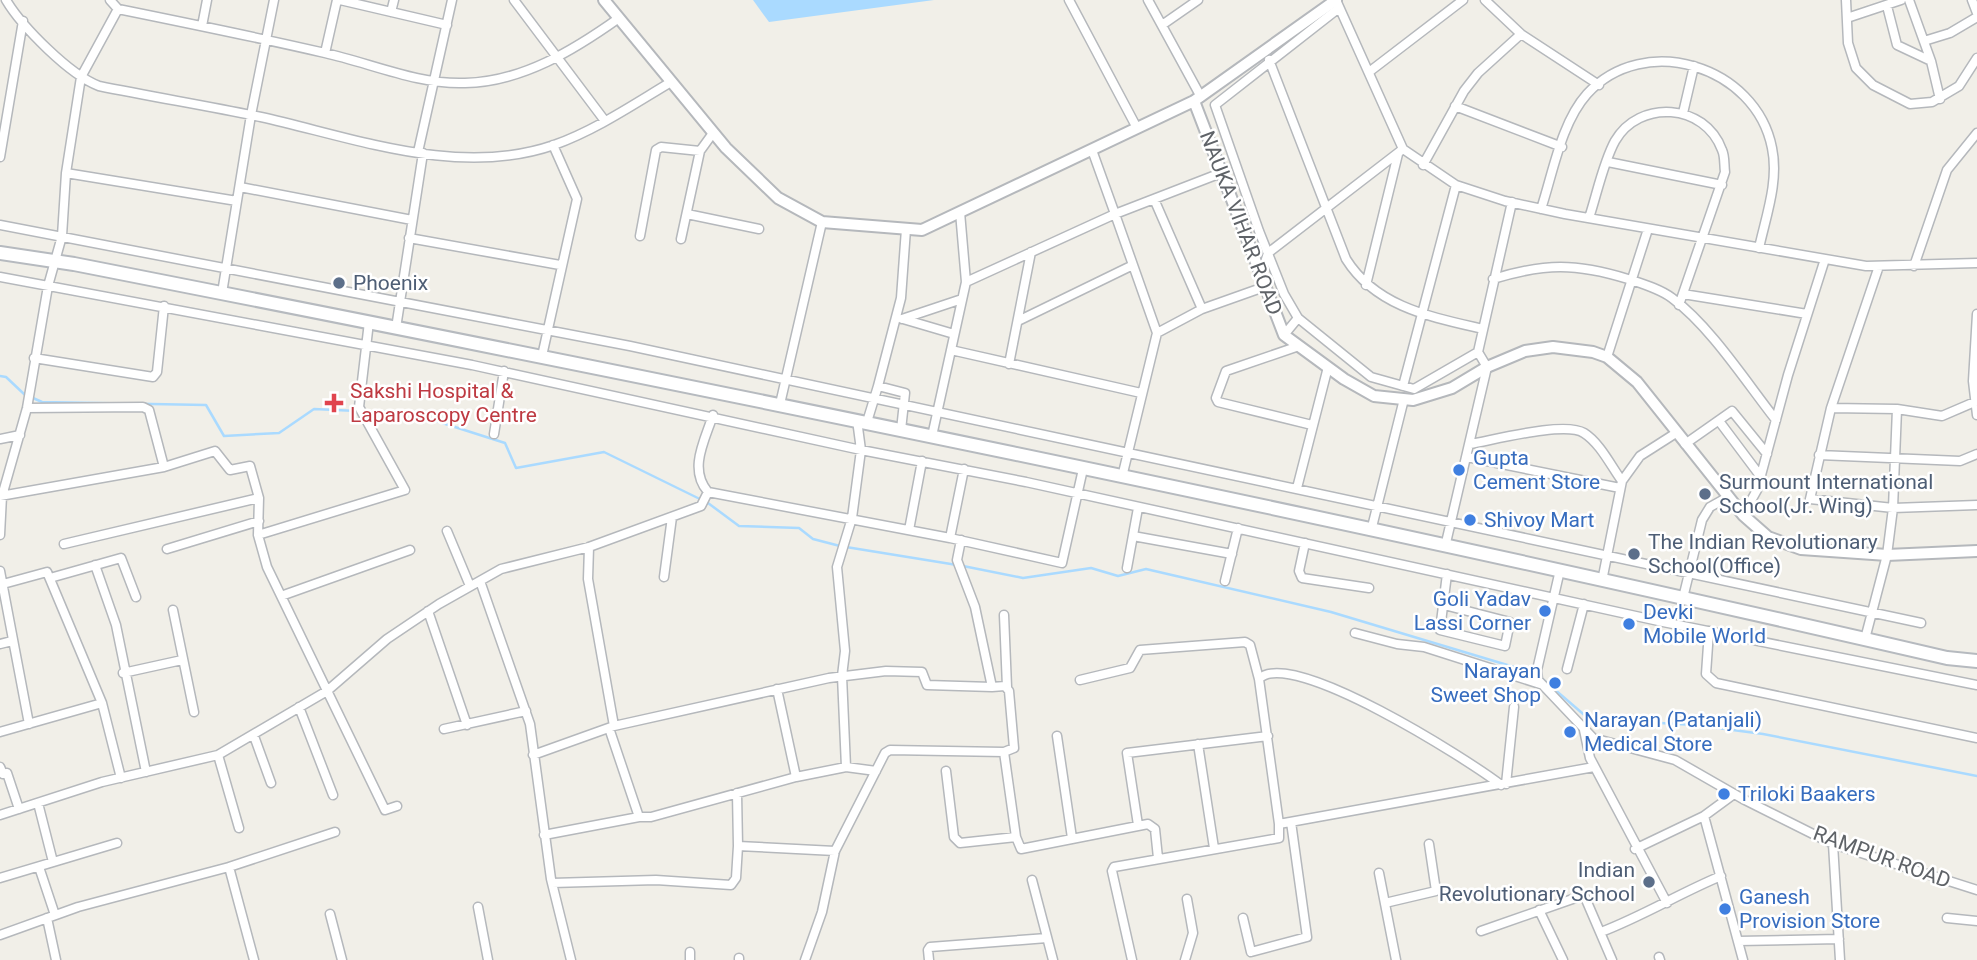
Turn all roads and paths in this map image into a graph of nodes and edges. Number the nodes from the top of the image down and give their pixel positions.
1 (6, 0) edge
2 (110, 0) edge
3 (207, 0) edge
4 (274, 0) edge
5 (339, 0) edge
6 (394, 0) edge
7 (452, 0) edge
8 (514, 0) edge
9 (604, 0) edge
10 (1069, 0) edge
11 (1148, 0) edge
12 (1198, 0) edge
13 (1463, 0) edge
14 (1485, 0) edge
15 (1846, 0) edge
16 (1901, 0) edge
17 (1909, 0) edge
18 (1972, 0) edge
19 (1337, 3) edge
20 (1887, 6) junction
21 (118, 9) junction
22 (391, 12) junction
23 (1977, 15) edge
24 (619, 18) junction
25 (1847, 18) junction
26 (23, 21) junction
27 (1162, 25) junction
28 (202, 26) junction
29 (447, 26) junction
30 (1521, 34) junction
31 (266, 40) junction
32 (1924, 41) junction
33 (326, 53) junction
34 (559, 56) junction
35 (1268, 56) junction
36 (1977, 58) edge
37 (1931, 61) junction
38 (1694, 66) junction
39 (1368, 72) junction
40 (81, 78) junction
41 (435, 81) junction
42 (671, 82) junction
43 (1599, 85) junction
44 (1198, 99) junction
45 (1940, 99) junction
46 (1455, 106) junction
47 (1683, 113) junction
48 (251, 115) junction
49 (605, 121) junction
50 (1138, 128) junction
51 (713, 133) junction
52 (1977, 133) edge
53 (553, 145) junction
54 (1562, 147) junction
55 (1092, 150) junction
56 (700, 151) junction
57 (1400, 151) junction
58 (421, 153) junction
59 (0, 157) edge
60 (1608, 162) junction
61 (1423, 165) junction
62 (66, 173) junction
63 (1221, 173) junction
64 (1456, 185) junction
65 (1722, 185) junction
66 (240, 187) junction
67 (1154, 199) junction
68 (237, 201) junction
69 (1512, 202) junction
70 (1326, 208) junction
71 (1541, 209) junction
72 (960, 212) junction
73 (687, 214) junction
74 (1115, 214) junction
75 (1589, 218) junction
76 (412, 220) junction
77 (822, 222) junction
78 (0, 225) edge
79 (759, 229) dead end
80 (906, 229) junction
81 (1648, 229) junction
82 (62, 236) junction
83 (640, 236) dead end
84 (409, 238) junction
85 (681, 239) dead end
86 (1703, 239) junction
87 (1759, 248) junction
88 (1031, 252) junction
89 (0, 253) edge
90 (1268, 253) junction
91 (1825, 259) junction
92 (54, 261) junction
93 (1977, 263) edge
94 (560, 265) junction
95 (1133, 265) junction
96 (1879, 266) junction
97 (1914, 266) junction
98 (227, 268) junction
99 (0, 278) edge
100 (1493, 279) junction
101 (1631, 280) junction
102 (966, 282) junction
103 (1262, 282) junction
104 (1367, 285) junction
105 (48, 286) junction
106 (222, 293) junction
107 (1683, 294) junction
108 (962, 299) junction
109 (399, 300) junction
110 (1679, 305) junction
111 (164, 306) junction
112 (1202, 309) junction
113 (1422, 313) junction
114 (1807, 314) junction
115 (1977, 314) edge
116 (899, 318) junction
117 (1298, 318) junction
118 (1020, 320) junction
119 (369, 321) junction
120 (396, 328) junction
121 (1483, 329) junction
122 (547, 330) junction
123 (1157, 333) junction
124 (954, 334) junction
125 (1284, 335) junction
126 (365, 344) junction
127 (1299, 346) junction
128 (951, 350) junction
129 (1478, 352) junction
130 (542, 356) junction
131 (34, 358) junction
132 (1607, 358) junction
133 (1009, 363) junction
134 (1328, 367) junction
135 (1487, 367) junction
136 (503, 371) junction
137 (786, 379) junction
138 (878, 386) junction
139 (1402, 386) junction
140 (1141, 393) junction
141 (873, 397) junction
142 (1404, 399) junction
143 (1976, 401) edge
144 (902, 403) junction
145 (780, 404) junction
146 (27, 408) junction
147 (1831, 408) junction
148 (1897, 409) junction
149 (937, 411) junction
150 (713, 415) junction
151 (1977, 415) edge
152 (1776, 420) junction
153 (862, 421) junction
154 (1718, 421) junction
155 (1312, 425) junction
156 (901, 430) junction
157 (1676, 433) junction
158 (494, 434) dead end
159 (20, 435) junction
160 (932, 436) junction
161 (0, 439) edge
162 (1470, 444) junction
163 (1685, 444) junction
164 (862, 450) junction
165 (1128, 452) junction
166 (1767, 454) junction
167 (1977, 454) edge
168 (1819, 455) junction
169 (1467, 457) junction
170 (1894, 459) junction
171 (922, 461) junction
172 (164, 467) junction
173 (1083, 469) junction
174 (964, 470) junction
175 (1122, 477) junction
176 (1761, 477) junction
177 (1621, 485) junction
178 (1297, 488) junction
179 (706, 494) junction
180 (1077, 494) junction
181 (1, 496) edge
182 (1728, 497) junction
183 (260, 498) junction
184 (1378, 505) junction
185 (1977, 505) edge
186 (1893, 508) junction
187 (1138, 509) junction
188 (1742, 516) junction
189 (672, 517) junction
190 (852, 518) junction
191 (258, 521) junction
192 (1453, 521) junction
193 (1238, 528) junction
194 (909, 530) junction
195 (447, 531) dead end
196 (1371, 531) junction
197 (258, 534) junction
198 (0, 535) edge
199 (1133, 536) junction
200 (950, 538) junction
201 (961, 540) junction
202 (1304, 543) junction
203 (64, 544) dead end
204 (589, 547) junction
205 (1446, 547) junction
206 (167, 550) dead end
207 (410, 550) dead end
208 (1977, 551) edge
209 (1232, 554) junction
210 (1608, 555) junction
211 (1887, 555) junction
212 (95, 565) junction
213 (1127, 568) dead end
214 (1559, 570) junction
215 (0, 571) edge
216 (1689, 573) junction
217 (1447, 574) junction
218 (664, 577) dead end
219 (50, 578) junction
220 (480, 580) junction
221 (1225, 581) dead end
222 (1602, 581) junction
223 (3, 584) junction
224 (470, 586) junction
225 (1369, 588) dead end
226 (281, 596) junction
227 (136, 597) dead end
228 (1553, 597) junction
229 (1683, 598) junction
230 (1584, 604) junction
231 (1444, 605) junction
232 (173, 610) dead end
233 (428, 611) junction
234 (1872, 613) junction
235 (1003, 615) dead end
236 (1921, 623) dead end
237 (1709, 631) junction
238 (1355, 634) dead end
239 (1865, 639) junction
240 (12, 641) junction
241 (0, 644) edge
242 (182, 660) junction
243 (1977, 661) edge
244 (1567, 669) dead end
245 (124, 673) junction
246 (842, 676) junction
247 (1259, 679) junction
248 (1080, 680) dead end
249 (1539, 682) junction
250 (1977, 685) edge
251 (992, 687) junction
252 (1007, 687) junction
253 (777, 689) junction
254 (327, 691) junction
255 (102, 703) junction
256 (299, 707) junction
257 (1514, 707) dead end
258 (526, 710) junction
259 (194, 712) dead end
260 (29, 724) junction
261 (467, 725) junction
262 (611, 727) junction
263 (444, 729) dead end
264 (1584, 730) junction
265 (0, 732) edge
266 (254, 736) junction
267 (1268, 736) junction
268 (1057, 737) dead end
269 (1977, 738) edge
270 (1198, 744) junction
271 (1004, 752) junction
272 (218, 755) junction
273 (533, 755) junction
274 (0, 766) edge
275 (846, 767) junction
276 (1594, 767) junction
277 (876, 771) junction
278 (946, 771) dead end
279 (146, 772) junction
280 (796, 777) junction
281 (121, 778) junction
282 (271, 783) dead end
283 (1503, 785) junction
284 (737, 793) junction
285 (1734, 794) junction
286 (333, 795) dead end
287 (38, 803) junction
288 (397, 806) dead end
289 (19, 809) junction
290 (0, 815) edge
291 (1704, 816) junction
292 (639, 817) junction
293 (1291, 822) junction
294 (1279, 824) junction
295 (1138, 825) junction
296 (239, 828) dead end
297 (335, 832) dead end
298 (544, 835) junction
299 (1016, 837) junction
300 (1072, 838) junction
301 (117, 844) dead end
302 (1429, 844) dead end
303 (1833, 844) junction
304 (738, 846) junction
305 (1214, 848) junction
306 (1635, 849) junction
307 (835, 851) junction
308 (1158, 858) junction
309 (53, 862) junction
310 (39, 867) junction
311 (229, 867) junction
312 (1379, 873) dead end
313 (1721, 876) junction
314 (0, 878) edge
315 (1032, 880) dead end
316 (552, 883) junction
317 (1977, 890) edge
318 (1187, 899) dead end
319 (1385, 903) junction
320 (1667, 904) junction
321 (478, 907) dead end
322 (1539, 910) junction
323 (330, 914) dead end
324 (51, 917) junction
325 (1243, 918) dead end
326 (1947, 918) dead end
327 (1977, 921) edge
328 (1481, 931) dead end
329 (1601, 932) junction
330 (0, 935) edge
331 (1047, 938) junction
332 (1839, 939) junction
333 (1738, 941) junction
334 (56, 960) edge
335 (254, 960) edge
336 (342, 960) edge
337 (488, 960) edge
338 (571, 960) edge
339 (805, 960) edge
340 (929, 960) edge
341 (1053, 960) edge
342 (1132, 960) edge
343 (1185, 960) edge
344 (1396, 960) edge
345 (1563, 960) edge
346 (1612, 960) edge
347 (1743, 960) edge
348 (1840, 960) edge

1 - 26 street
2 - 21 street
3 - 28 street
4 - 31 street
5 - 22 street
5 - 33 street
6 - 22 street
7 - 29 street
8 - 34 street
9 - 24 street
10 - 50 street
11 - 27 street
12 - 27 street
13 - 39 street
14 - 30 street
15 - 25 street
16 - 20 street
17 - 32 street
18 - 23 street
19 - 35 street
19 - 39 street
20 - 25 street
20 - 37 street
21 - 28 street
21 - 40 street
22 - 29 street
23 - 32 street
24 - 34 street
24 - 42 street
25 - 45 street
26 - 40 street
26 - 59 street
27 - 44 street
28 - 31 street
29 - 41 street
30 - 43 street
30 - 46 street
31 - 33 street
31 - 48 street
32 - 37 street
33 - 41 street
34 - 41 street
34 - 49 street
35 - 44 street
35 - 70 street
35 - 90 street
36 - 45 street
37 - 45 street
38 - 43 street
38 - 47 street
38 - 87 street
39 - 57 street
40 - 48 street
40 - 62 street
41 - 58 street
42 - 49 street
42 - 51 street
43 - 54 street
44 - 50 street
44 - 63 street, NAUKA VIHAR ROAD
46 - 54 street
46 - 61 street
47 - 60 street
47 - 65 street
48 - 58 street
48 - 66 street
49 - 53 street
50 - 55 street
51 - 56 street
51 - 77 street
52 - 97 street
53 - 58 street
53 - 94 street
54 - 71 street
55 - 72 street
55 - 74 street
56 - 73 street
56 - 83 street
57 - 61 street
57 - 70 street
57 - 104 street
58 - 76 street
60 - 65 street
60 - 75 street
61 - 64 street
62 - 68 street
62 - 82 street
63 - 67 street
63 - 103 street, NAUKA VIHAR ROAD
64 - 69 street
64 - 113 street
65 - 86 street
66 - 68 street
66 - 76 street
67 - 74 street
67 - 112 street
68 - 98 street
69 - 71 street
69 - 100 street
70 - 90 street
70 - 104 street
71 - 75 street
72 - 80 street
72 - 102 street
73 - 79 street
73 - 85 street
74 - 88 street
74 - 95 street
75 - 81 street
76 - 84 street
77 - 80 street
77 - 137 street
78 - 82 street
80 - 116 street
81 - 86 street
81 - 101 street
82 - 92 street
82 - 98 street
84 - 94 street
84 - 109 street
86 - 87 street
86 - 107 street
87 - 91 street
88 - 102 street
88 - 118 street
89 - 92 main road
90 - 103 street
90 - 117 street
91 - 96 street
91 - 114 street
92 - 105 street
92 - 106 main road
93 - 97 street
94 - 122 street
95 - 118 street
95 - 123 street
96 - 97 street
96 - 147 street
98 - 106 street
98 - 109 street
99 - 105 street
100 - 101 street
100 - 121 street
101 - 110 street
101 - 132 street
102 - 108 street
103 - 112 street
103 - 125 street, NAUKA VIHAR ROAD
104 - 113 street
105 - 111 street
105 - 131 street
106 - 119 main road
107 - 110 street
107 - 114 street
108 - 116 street
108 - 124 street
109 - 120 street
109 - 122 street
110 - 152 street
111 - 126 street
111 - 131 street
112 - 123 street
113 - 121 street
113 - 139 street
114 - 152 street
115 - 143 street
116 - 124 street
116 - 138 street
117 - 125 street
117 - 139 street
118 - 133 street
119 - 120 main road
119 - 126 street
120 - 130 main road
121 - 129 street
122 - 130 street
122 - 137 street
123 - 140 street
124 - 128 street
125 - 127 street, NAUKA VIHAR ROAD
126 - 136 street
126 - 197 street
127 - 134 street, NAUKA VIHAR ROAD
127 - 155 street
128 - 133 street
128 - 149 street
129 - 135 street
129 - 139 street
130 - 145 main road
131 - 146 street
132 - 135 street, NAUKA VIHAR ROAD
132 - 157 street, NAUKA VIHAR ROAD
133 - 140 street
134 - 142 street, NAUKA VIHAR ROAD
134 - 155 street
135 - 142 street, NAUKA VIHAR ROAD
135 - 162 street
136 - 150 street
136 - 158 street
137 - 141 street
137 - 145 street
138 - 141 street
138 - 144 street
140 - 165 street
141 - 144 street
141 - 153 street
142 - 184 street
143 - 148 street
143 - 151 street
144 - 149 street
144 - 156 street
145 - 153 main road
146 - 159 street
146 - 172 street
147 - 148 street
147 - 168 street
148 - 170 street
149 - 160 street
149 - 165 street
150 - 164 street
150 - 179 street
152 - 166 street
153 - 156 main road
153 - 164 street
154 - 163 street
154 - 166 street
154 - 176 street
155 - 178 street
156 - 160 main road
157 - 163 street, NAUKA VIHAR ROAD
157 - 177 street
159 - 161 street
159 - 181 street
160 - 173 main road
162 - 169 street
162 - 177 street
163 - 182 street, NAUKA VIHAR ROAD
164 - 171 street
164 - 190 street
165 - 175 street
165 - 178 street
166 - 176 street
167 - 170 street
168 - 170 street
168 - 186 street
169 - 177 street
169 - 192 street
170 - 186 street
171 - 174 street
171 - 194 street
172 - 181 street
172 - 183 street
173 - 175 main road
173 - 180 street
174 - 180 street
174 - 200 street
175 - 196 main road
176 - 188 street
177 - 210 street
178 - 184 street
179 - 189 street
179 - 190 street
180 - 187 street
180 - 201 street
181 - 198 street
182 - 188 street, NAUKA VIHAR ROAD
182 - 216 street
183 - 191 street
183 - 203 street
184 - 192 street
184 - 196 street
185 - 186 street
186 - 211 street
187 - 193 street
187 - 199 street
188 - 211 street, NAUKA VIHAR ROAD
189 - 204 street
189 - 218 street
190 - 194 street
190 - 246 street
191 - 197 street
191 - 206 street
192 - 205 street
192 - 210 street
193 - 202 street
193 - 209 street
194 - 200 street
195 - 224 street
196 - 205 main road
197 - 226 street
199 - 209 street
199 - 213 street
200 - 201 street
201 - 251 street
202 - 217 street
202 - 225 street
204 - 220 street
204 - 262 street
205 - 214 main road
207 - 226 street
208 - 211 street, NAUKA VIHAR ROAD
209 - 221 street
210 - 216 street
210 - 222 street
211 - 234 street
212 - 219 street
212 - 227 street
212 - 245 street
214 - 222 main road
214 - 228 street
215 - 223 street
216 - 229 street
216 - 234 street
217 - 228 street
217 - 231 street
219 - 223 street
219 - 255 street
220 - 224 street
220 - 258 street
222 - 229 main road
223 - 240 street
224 - 233 street
226 - 254 street
228 - 230 street
228 - 249 street
229 - 239 main road
230 - 237 street
230 - 244 street
231 - 231 street
232 - 242 street
233 - 254 street
233 - 261 street
234 - 236 street
234 - 239 street
235 - 252 street
237 - 250 street
237 - 269 street
238 - 249 street
239 - 243 main road
240 - 241 street
240 - 260 street
242 - 245 street
242 - 259 street
245 - 279 street
246 - 251 street
246 - 253 street
246 - 275 street
247 - 248 street
247 - 267 street
247 - 283 street
249 - 264 street, RAMPUR ROAD
251 - 252 street
252 - 271 street
253 - 262 street
253 - 280 street
254 - 256 street
254 - 288 street
255 - 260 street
255 - 281 street
256 - 266 street
256 - 286 street
257 - 283 street
258 - 261 street
258 - 273 street
260 - 265 street
261 - 263 street
262 - 273 street
262 - 292 street
264 - 276 street
264 - 285 street, RAMPUR ROAD
266 - 272 street
266 - 282 street
267 - 270 street
267 - 294 street
268 - 300 street
270 - 295 street
270 - 305 street
271 - 277 street
271 - 299 street
272 - 279 street
272 - 296 street
273 - 298 street
274 - 289 street
275 - 277 street
275 - 280 street
276 - 283 street
276 - 306 street
277 - 307 street
278 - 299 street
279 - 281 street
280 - 284 street
281 - 287 street
283 - 293 street
284 - 292 street
284 - 304 street
285 - 291 street
285 - 303 street, RAMPUR ROAD
287 - 289 street
287 - 309 street
289 - 290 street
291 - 306 street
291 - 313 street
292 - 298 street
293 - 294 street
293 - 325 street
294 - 305 street
295 - 300 street
295 - 308 street
297 - 311 street
298 - 316 street
299 - 300 street
301 - 309 street
302 - 319 street
303 - 317 street, RAMPUR ROAD
303 - 332 street
304 - 307 street
304 - 316 street
305 - 308 street
306 - 320 street
307 - 339 street
308 - 342 street
309 - 310 street
310 - 314 street
310 - 324 street
311 - 324 street
311 - 335 street
312 - 319 street
313 - 320 street
313 - 333 street
315 - 331 street
316 - 338 street
318 - 343 street
319 - 344 street
320 - 329 street
321 - 337 street
322 - 328 street
322 - 329 street
322 - 345 street
323 - 336 street
324 - 330 street
324 - 334 street
326 - 327 street
329 - 346 street
331 - 340 street
331 - 341 street
332 - 333 street
332 - 348 street
333 - 347 street

